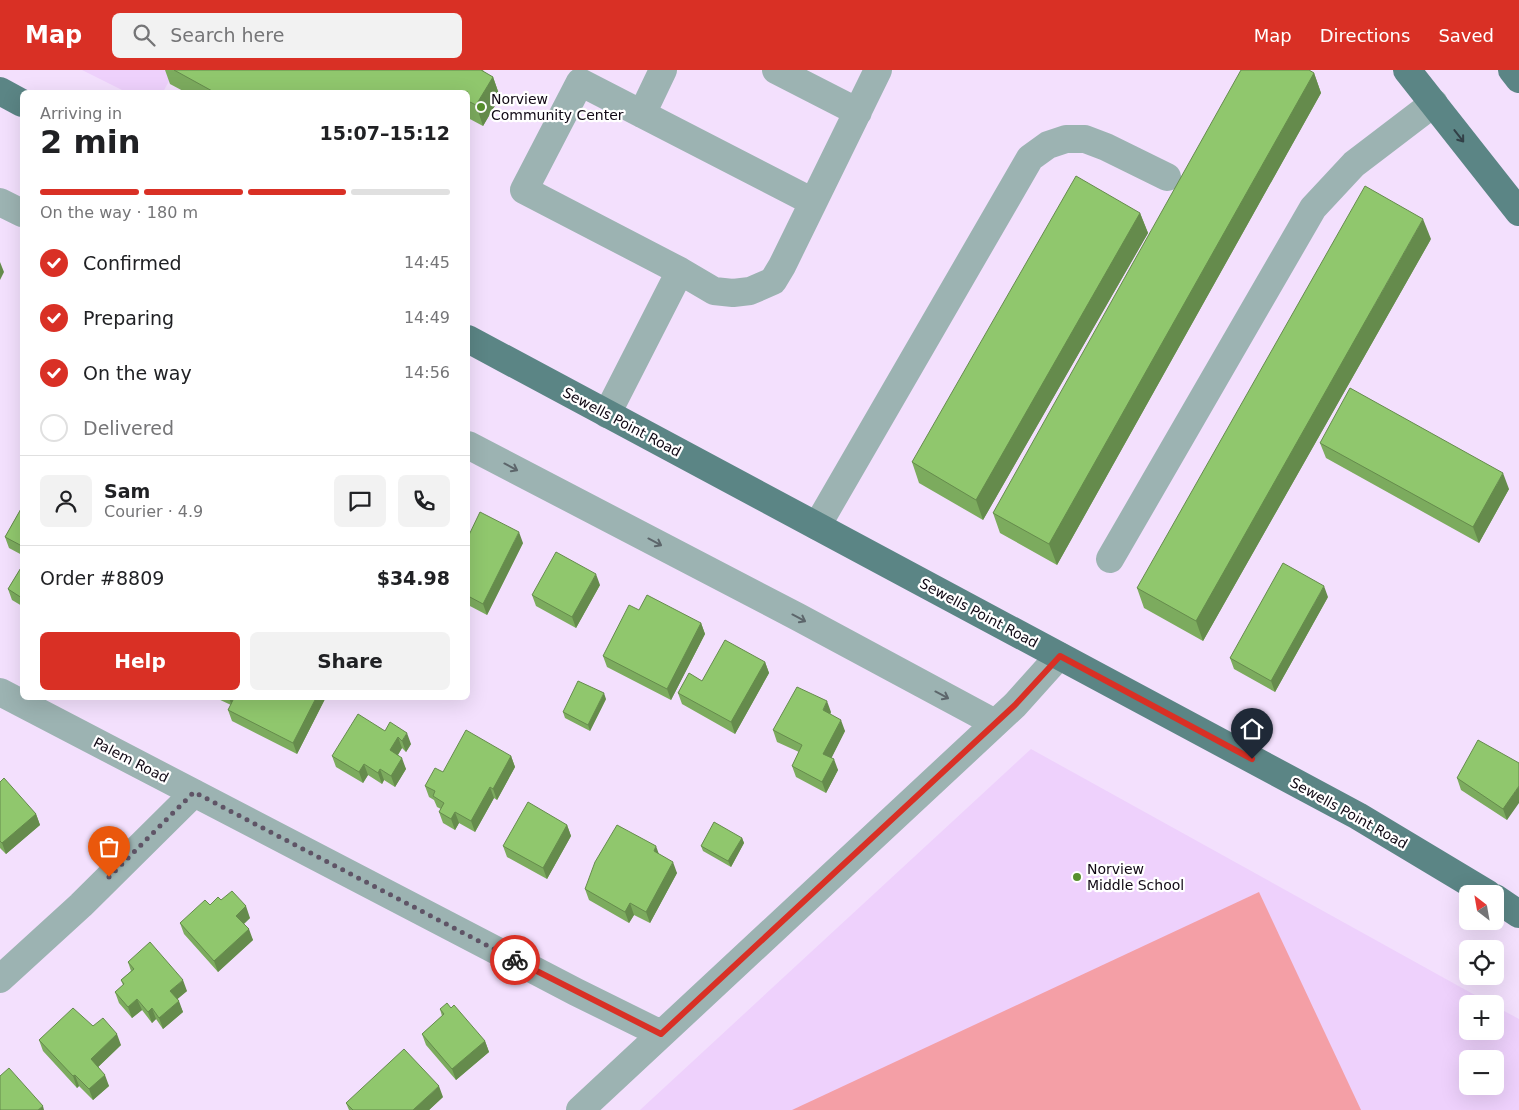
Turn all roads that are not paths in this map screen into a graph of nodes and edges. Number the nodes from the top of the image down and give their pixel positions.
1 (663, 70) edge
2 (776, 70) edge
3 (878, 70) edge
4 (1408, 70) edge
5 (1512, 70) edge
6 (1519, 79) edge
7 (0, 91) edge
8 (20, 102) edge
9 (1434, 103) junction
10 (858, 112) junction
11 (642, 114) junction
12 (1167, 177) dead end
13 (0, 202) edge
14 (813, 202) junction
15 (20, 212) edge
16 (1519, 212) edge
17 (680, 271) junction
18 (470, 340) edge
19 (607, 414) junction
20 (470, 446) edge
21 (817, 526) junction
22 (1110, 559) dead end
23 (1060, 656) junction
24 (0, 692) edge
25 (995, 723) junction
26 (194, 792) junction
27 (1473, 885) edge
28 (1504, 904) edge
29 (1519, 914) edge
30 (0, 979) edge
31 (661, 1034) junction
32 (580, 1110) edge

1 - 11 street
2 - 10 street
3 - 10 street
4 - 9 main road
5 - 6 main road
7 - 8 main road
9 -> 16 main road
9 - 22 street
10 - 14 street
11 - 14 street
11 - 17 street
12 - 21 street
13 - 15 street
14 - 17 street
17 - 19 street
18 - 19 main road, Sewells Point Road
19 - 21 main road, Sewells Point Road
20 -> 25 street
21 - 23 main road, Sewells Point Road
23 - 25 street
23 - 27 main road, Sewells Point Road
24 - 26 street, Palem Road
25 - 31 street
26 - 30 street
26 - 31 street, Palem Road
28 - 29 main road
31 - 32 street

